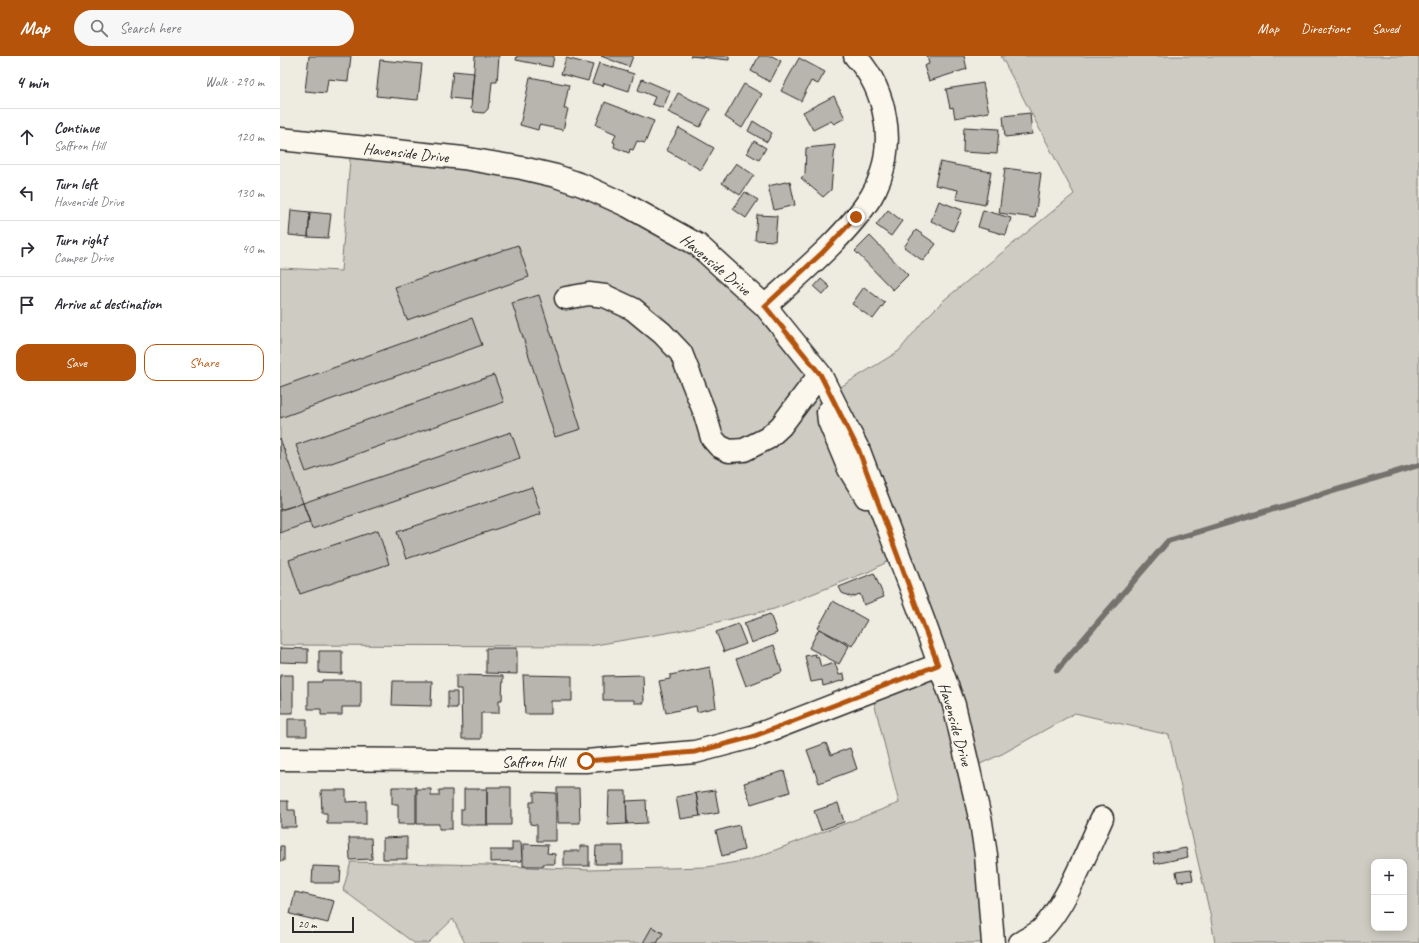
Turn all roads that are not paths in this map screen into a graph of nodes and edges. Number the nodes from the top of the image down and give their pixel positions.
1 (855, 56) edge
2 (280, 138) edge
3 (566, 298) dead end
4 (765, 306) junction
5 (820, 374) junction
6 (938, 665) junction
7 (280, 759) edge
8 (1102, 818) dead end
9 (993, 943) edge
10 (1020, 943) edge

1 - 4 street
2 - 4 street, Havenside Drive
3 - 5 street
4 - 5 street, Havenside Drive
5 - 6 street, Havenside Drive
6 - 7 street, Saffron Hill
6 - 9 street, Havenside Drive
8 - 10 street

